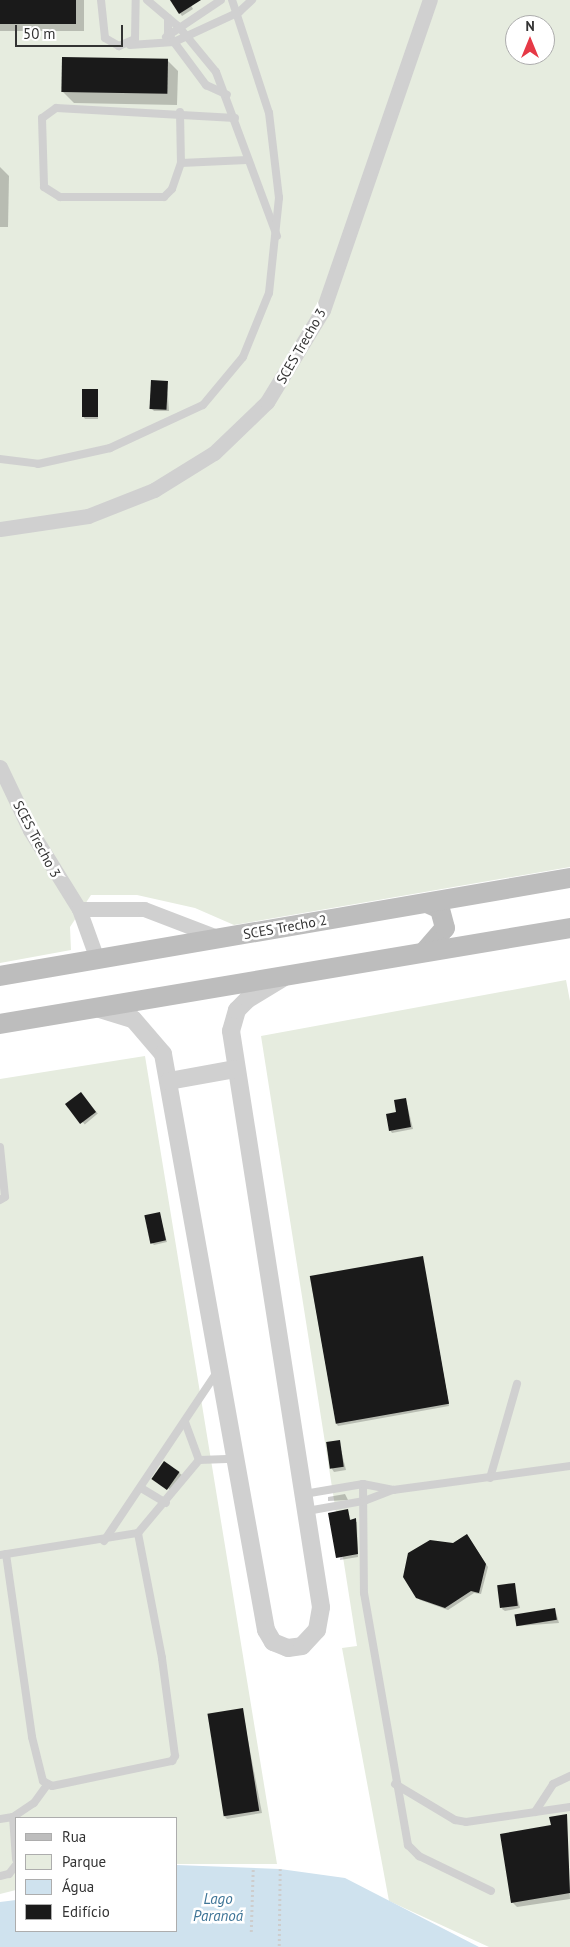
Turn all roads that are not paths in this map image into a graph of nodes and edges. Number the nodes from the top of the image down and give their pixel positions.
1 (102, 0) edge
2 (136, 0) edge
3 (147, 0) edge
4 (221, 0) edge
5 (232, 0) edge
6 (252, 0) edge
7 (430, 0) edge
8 (239, 12) junction
9 (168, 18) junction
10 (179, 27) junction
11 (168, 34) junction
12 (186, 36) junction
13 (162, 42) junction
14 (174, 42) junction
15 (130, 45) junction
16 (227, 95) junction
17 (180, 112) junction
18 (235, 118) junction
19 (247, 160) junction
20 (181, 163) junction
21 (278, 239) junction
22 (0, 459) edge
23 (0, 529) edge
24 (0, 767) edge
25 (570, 878) edge
26 (427, 903) junction
27 (79, 909) junction
28 (570, 928) edge
29 (220, 938) junction
30 (424, 952) junction
31 (97, 960) junction
32 (0, 976) edge
33 (288, 976) junction
34 (96, 1008) junction
35 (1, 1026) edge
36 (236, 1069) junction
37 (169, 1081) junction
38 (0, 1146) edge
39 (0, 1200) edge
40 (221, 1367) junction
41 (517, 1384) dead end
42 (185, 1422) junction
43 (236, 1459) junction
44 (199, 1460) junction
45 (570, 1466) edge
46 (490, 1478) junction
47 (363, 1484) junction
48 (141, 1488) junction
49 (393, 1490) junction
50 (364, 1501) junction
51 (166, 1503) junction
52 (304, 1503) junction
53 (138, 1533) junction
54 (104, 1541) junction
55 (3, 1555) edge
56 (570, 1776) edge
57 (395, 1784) junction
58 (47, 1785) junction
59 (570, 1807) edge
60 (535, 1812) junction
61 (13, 1817) junction
62 (0, 1819) edge
63 (15, 1844) edge
64 (15, 1866) edge
65 (0, 1876) edge
66 (491, 1892) dead end

1 - 15 lane
2 - 15 lane
3 - 9 lane
4 - 10 lane
5 - 8 lane
6 - 8 lane
7 - 23 street, SCES Trecho 3
8 - 12 lane
8 - 21 lane
9 - 10 lane
9 - 11 lane
10 - 11 lane
10 - 12 lane
11 - 13 lane
11 - 14 lane
12 - 14 lane
12 - 16 lane
13 - 14 lane
13 - 15 lane
14 - 16 lane
16 - 18 lane
17 - 18 lane
17 - 20 lane
17 - 20 lane
18 - 19 lane
19 - 20 lane
19 - 21 lane
21 - 22 lane
24 - 27 street, SCES Trecho 3
25 - 26 main road, SCES Trecho 2
26 - 29 main road, SCES Trecho 2
26 - 30 main road
27 - 29 street
27 - 31 street, SCES Trecho 3
28 - 30 main road
29 - 31 main road, SCES Trecho 2
30 - 33 main road
31 - 32 main road, SCES Trecho 2
33 - 34 main road
33 - 36 street
34 - 35 main road
34 - 37 street
36 - 37 street
36 - 52 street
37 - 40 street
38 - 39 lane
40 - 42 lane
40 - 43 street
41 - 46 lane
42 - 44 lane
42 - 48 lane
43 - 44 lane
43 - 52 street
44 - 51 lane
45 - 46 lane
46 - 49 lane
47 - 49 lane
47 - 50 lane
47 - 52 lane
48 - 51 lane
48 - 54 lane
49 - 50 lane
50 - 52 lane
50 - 57 lane
51 - 53 lane
53 - 54 lane
53 - 58 lane
54 - 55 lane
55 - 58 lane
56 - 60 lane
57 - 60 lane
57 - 66 lane
58 - 61 lane
59 - 60 lane
61 - 62 lane
61 - 63 lane
64 - 65 lane

